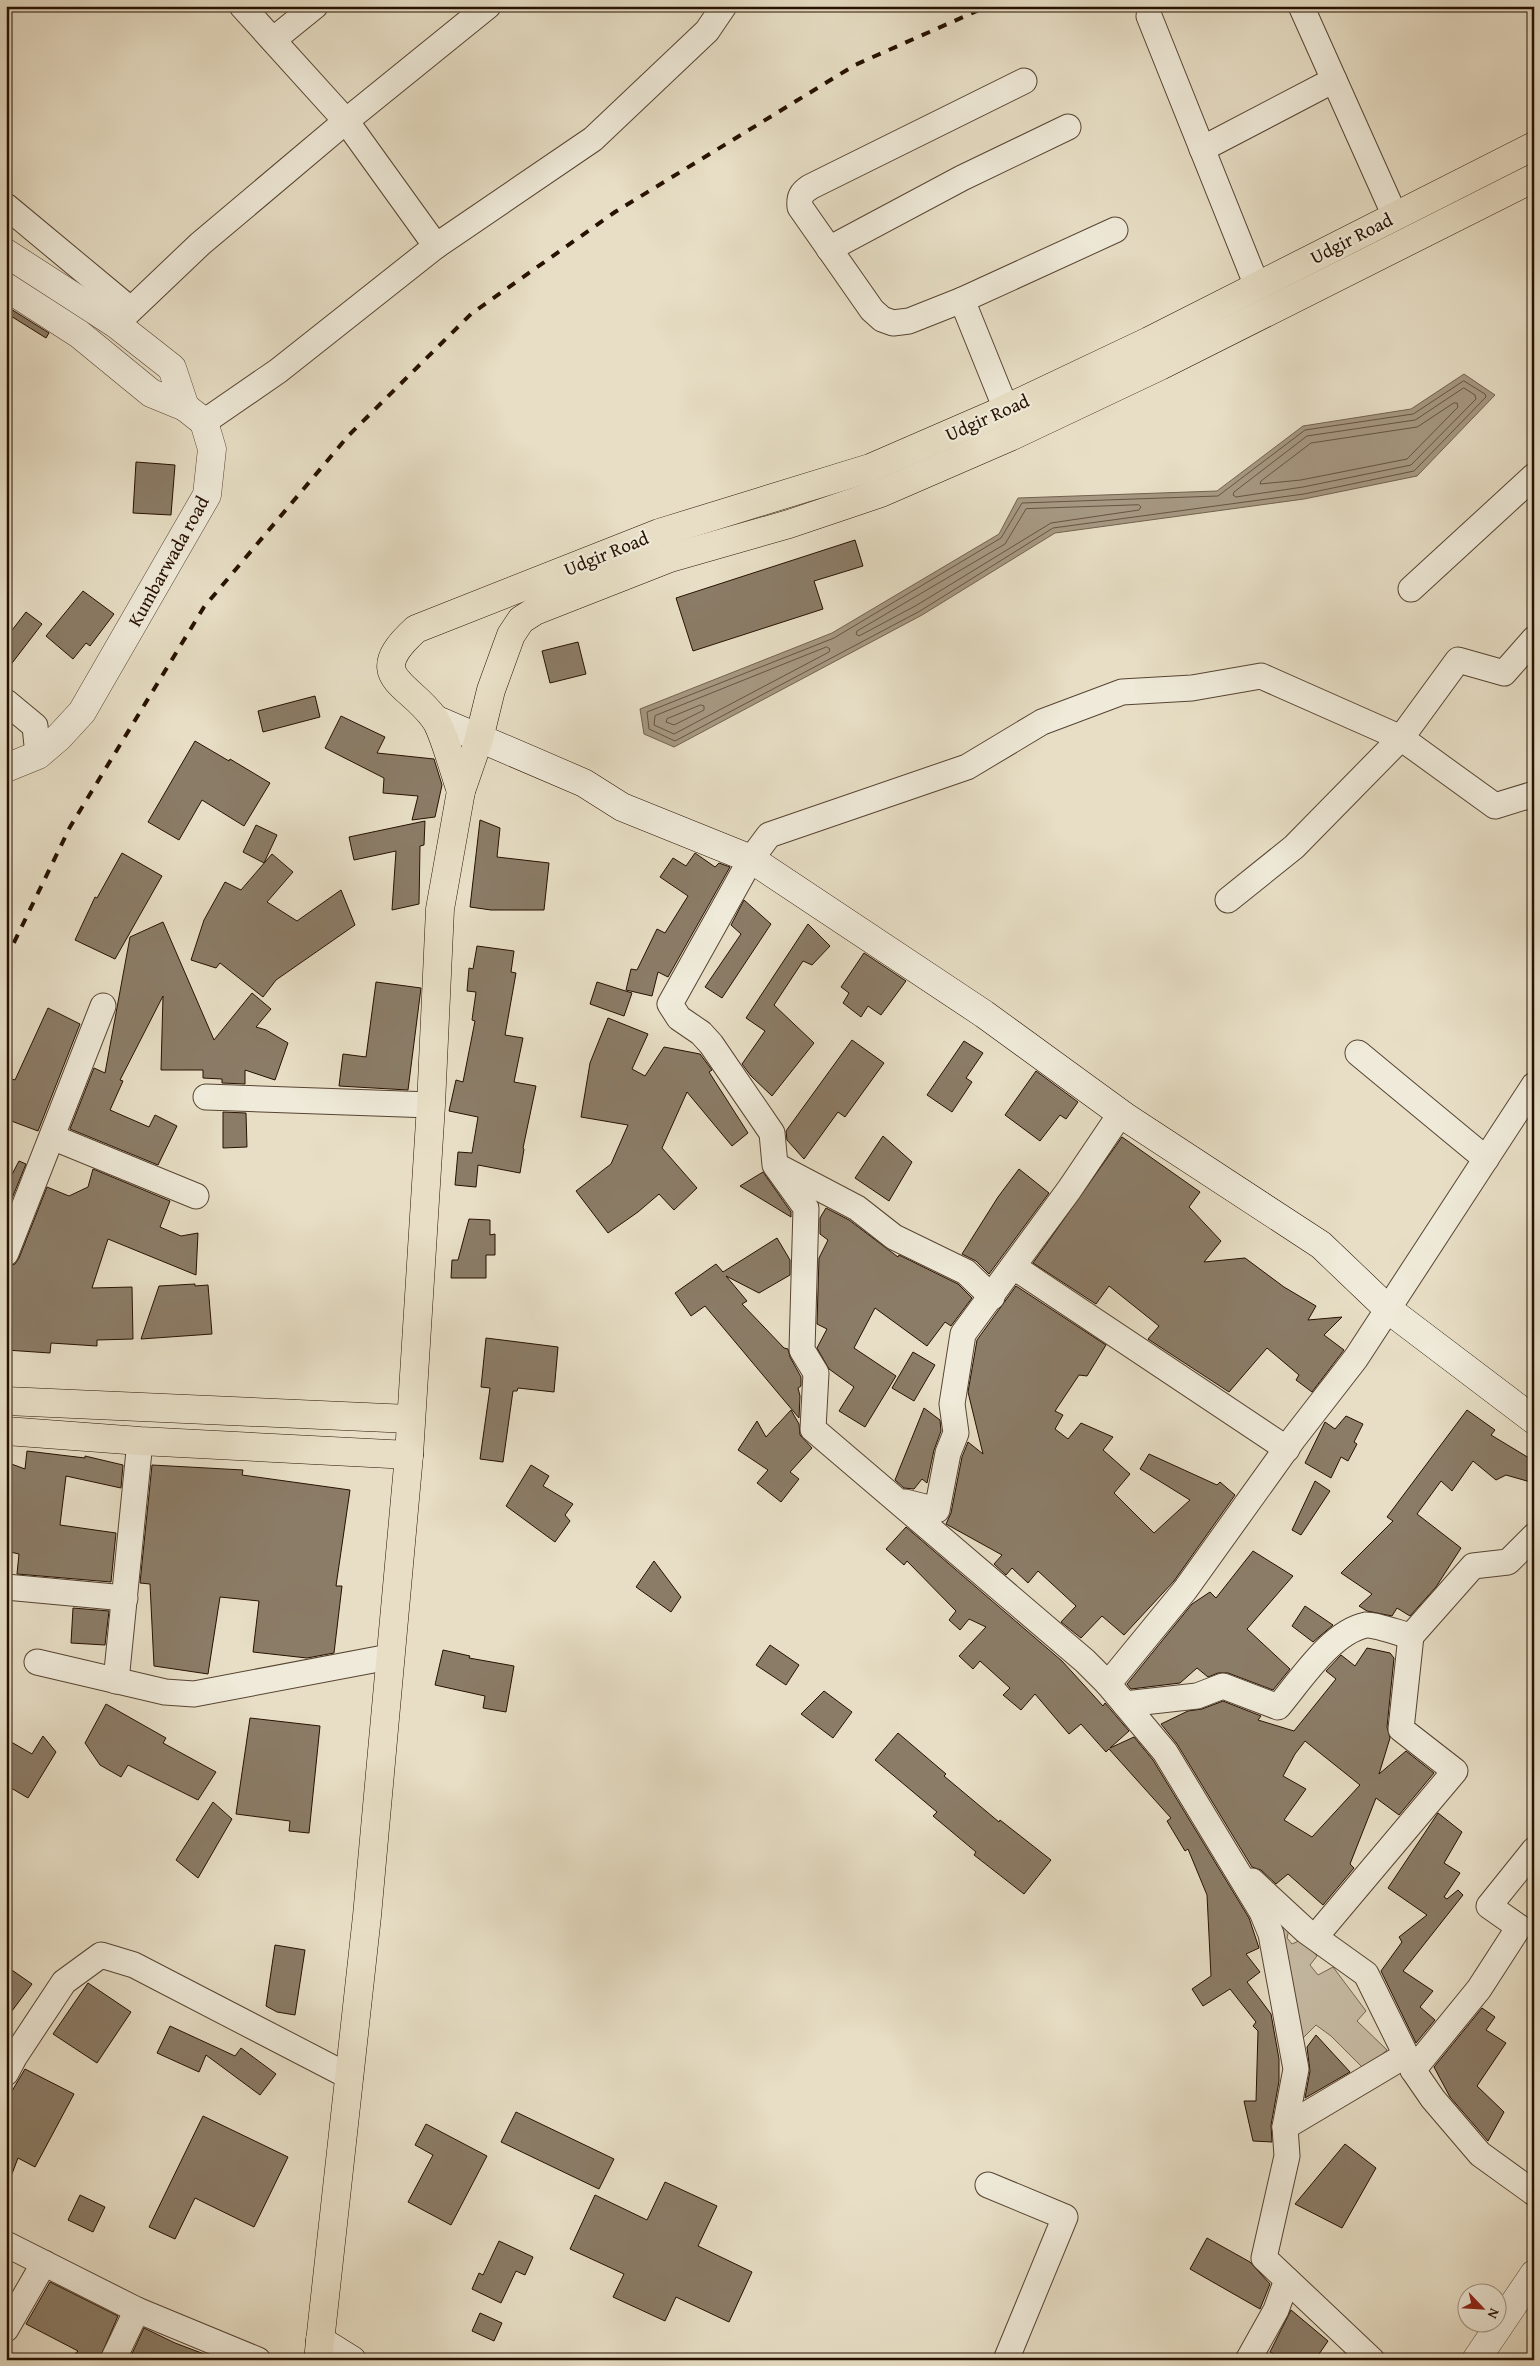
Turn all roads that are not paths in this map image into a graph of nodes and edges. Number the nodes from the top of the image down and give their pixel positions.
1 (242, 6) edge
2 (315, 6) edge
3 (488, 6) edge
4 (724, 6) edge
5 (1301, 6) edge
6 (1148, 16) dead end
7 (273, 40) junction
8 (1334, 80) junction
9 (1024, 81) dead end
10 (346, 121) junction
11 (1068, 127) dead end
12 (1534, 146) edge
13 (1202, 148) junction
14 (1534, 178) edge
15 (6, 206) edge
16 (1395, 216) junction
17 (1115, 230) dead end
18 (436, 246) junction
19 (829, 249) junction
20 (6, 253) edge
21 (1257, 286) junction
22 (6, 287) edge
23 (962, 300) junction
24 (123, 316) junction
25 (1006, 409) junction
26 (195, 415) junction
27 (1534, 476) edge
28 (1411, 589) dead end
29 (1534, 639) edge
30 (6, 702) edge
31 (435, 719) junction
32 (1401, 738) junction
33 (479, 740) junction
34 (38, 755) junction
35 (6, 768) edge
36 (461, 790) junction
37 (1534, 794) edge
38 (751, 859) junction
39 (1228, 900) dead end
40 (103, 1006) dead end
41 (1358, 1053) dead end
42 (1534, 1085) edge
43 (206, 1097) dead end
44 (430, 1105) junction
45 (1121, 1113) junction
46 (52, 1137) junction
47 (1486, 1159) junction
48 (775, 1165) junction
49 (196, 1196) dead end
50 (6, 1253) edge
51 (1014, 1267) junction
52 (992, 1297) junction
53 (1389, 1310) junction
54 (6, 1401) edge
55 (410, 1419) junction
56 (1534, 1420) edge
57 (6, 1431) edge
58 (140, 1441) junction
59 (1287, 1449) junction
60 (409, 1455) junction
61 (900, 1501) junction
62 (1534, 1536) edge
63 (6, 1586) edge
64 (125, 1598) junction
65 (1411, 1636) junction
66 (389, 1657) junction
67 (37, 1662) dead end
68 (116, 1680) junction
69 (1108, 1684) junction
70 (1125, 1704) junction
71 (1534, 1850) edge
72 (1227, 1853) junction
73 (1316, 1936) junction
74 (9, 2058) edge
75 (1410, 2063) junction
76 (350, 2077) junction
77 (1285, 2127) junction
78 (988, 2184) dead end
79 (1534, 2193) edge
80 (6, 2244) edge
81 (44, 2263) junction
82 (1534, 2274) edge
83 (1287, 2280) junction
84 (137, 2310) junction
85 (6, 2329) edge
86 (319, 2350) edge
87 (113, 2360) edge
88 (258, 2360) edge
89 (352, 2360) edge
90 (1006, 2360) edge
91 (1248, 2360) edge
92 (1372, 2360) edge
93 (1476, 2360) edge

1 - 7 street
2 - 7 street
3 - 10 street
4 - 18 street
5 - 8 street
6 - 13 street
7 - 10 street
8 - 13 street
8 - 16 street
9 - 19 street
10 - 18 street
10 - 24 street
11 - 19 street
12 - 16 main road, Udgir Road
13 - 21 street
14 - 33 main road, Udgir Road
15 - 24 street
16 - 21 main road, Udgir Road
17 - 23 street
18 - 26 street
19 - 23 street
20 - 24 main road, Kumbarwada road
21 - 25 main road, Udgir Road
22 - 26 main road
23 - 25 street
24 - 26 main road, Kumbarwada road
25 - 31 main road, Udgir Road
26 - 34 main road, Kumbarwada road
27 - 28 street
29 - 32 street
30 - 34 street
31 - 33 main road
31 - 36 main road
32 - 37 street
32 - 38 street
32 - 39 street
33 - 36 main road, Udgir Road
33 - 38 main road
34 - 35 main road, Kumbarwada road
36 - 44 main road, Udgir Road
38 - 45 main road
38 - 48 street
40 - 46 street
41 - 47 street
42 - 47 street
43 - 44 street
44 - 55 main road, Udgir Road
45 - 51 street
45 - 53 main road
46 - 49 street
46 - 50 street
47 - 53 street
48 - 52 street
48 - 61 street
51 - 52 street
51 - 59 street
52 - 61 street
53 - 56 main road
53 - 59 street
54 - 55 main road
55 - 60 main road, Udgir Road
57 - 58 main road
58 - 60 main road
58 - 64 street
59 - 69 street
60 - 66 main road, Udgir Road
61 - 69 street
62 - 65 street
63 - 64 street
64 - 68 street
65 - 70 street
65 - 73 street
66 - 68 street
66 - 76 main road, Udgir Road
67 - 68 street
69 - 70 street
70 - 72 street
71 - 75 street
72 - 73 street
72 - 77 street
73 - 75 street
74 - 76 street
75 - 77 street
75 - 79 street
76 - 86 main road, Udgir Road
77 - 83 street
78 - 90 street
80 - 81 street
81 - 84 street
81 - 85 street
82 - 93 main road
83 - 91 street
83 - 92 street
84 - 87 street
84 - 88 street
86 - 89 main road

